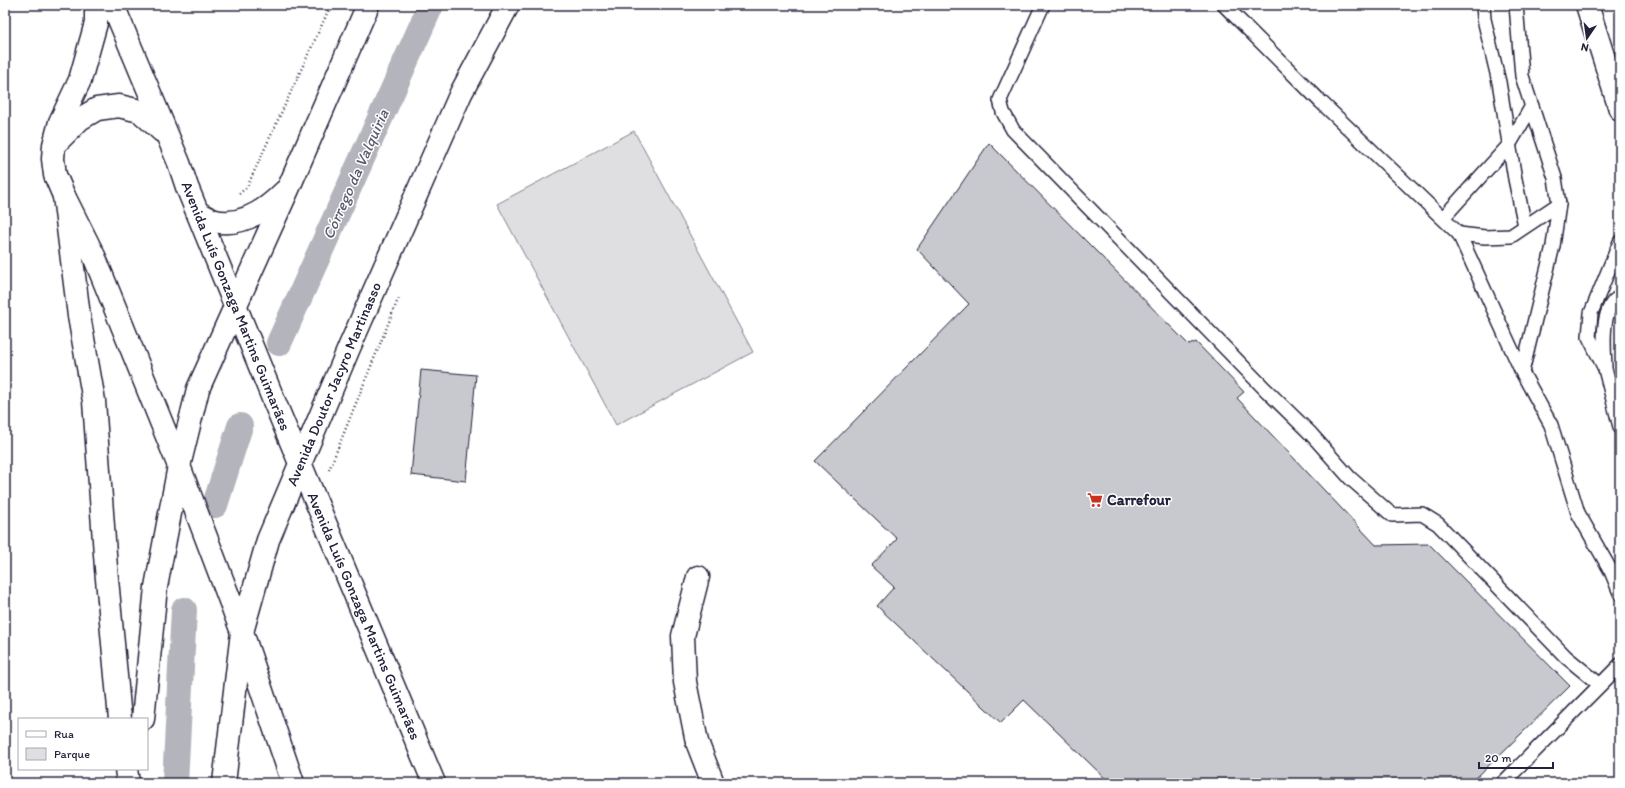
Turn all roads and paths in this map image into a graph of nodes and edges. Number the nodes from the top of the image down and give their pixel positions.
1 (96, 5) edge
2 (113, 5) edge
3 (331, 5) edge
4 (368, 5) edge
5 (508, 5) edge
6 (1043, 5) edge
7 (1224, 5) edge
8 (1483, 5) edge
9 (1516, 5) edge
10 (1587, 5) edge
11 (1532, 106) junction
12 (1620, 109) edge
13 (166, 134) junction
14 (54, 145) junction
15 (1509, 145) junction
16 (289, 187) junction
17 (238, 195) dead end
18 (64, 196) junction
19 (1559, 204) junction
20 (198, 213) junction
21 (1443, 218) junction
22 (1525, 226) junction
23 (1459, 234) junction
24 (1620, 242) edge
25 (400, 296) dead end
26 (1620, 297) edge
27 (235, 307) junction
28 (1605, 369) junction
29 (1522, 372) junction
30 (1620, 427) edge
31 (300, 463) junction
32 (179, 466) junction
33 (314, 496) junction
34 (698, 576) dead end
35 (1620, 593) edge
36 (242, 632) junction
37 (1620, 665) edge
38 (1599, 684) junction
39 (120, 718) edge
40 (143, 718) edge
41 (126, 770) edge
42 (139, 770) edge
43 (128, 783) edge
44 (138, 783) edge
45 (224, 783) edge
46 (293, 783) edge
47 (434, 783) edge
48 (713, 783) edge
49 (1503, 783) edge

1 - 14 main road
2 - 13 main road, Avenida Luís Gonzaga Martins Guimarães
3 - 17 path
4 - 16 main road
5 - 31 main road, Avenida Doutor Jacyro Martinasso
6 - 38 lane
7 - 21 lane
8 - 15 lane
9 - 11 lane
10 - 12 main road
11 - 15 lane
11 - 19 lane
13 - 14 main road
13 - 20 main road, Avenida Luís Gonzaga Martins Guimarães
14 - 18 main road
15 - 21 lane
15 - 22 lane
16 - 20 main road
16 - 27 main road
18 - 32 main road
18 - 39 main road
19 - 22 lane
19 - 29 lane
20 - 27 main road, Avenida Luís Gonzaga Martins Guimarães
21 - 23 lane
22 - 23 lane
23 - 29 lane
24 - 28 lane
25 - 33 path
26 - 28 lane
27 - 31 main road, Avenida Luís Gonzaga Martins Guimarães
27 - 32 main road
28 - 30 lane
29 - 35 lane
31 - 33 main road, Avenida Luís Gonzaga Martins Guimarães
31 - 36 main road, Avenida Doutor Jacyro Martinasso
32 - 36 main road
32 - 40 main road
33 - 47 main road, Avenida Luís Gonzaga Martins Guimarães
34 - 48 main road
36 - 45 main road, Avenida Doutor Jacyro Martinasso
36 - 46 main road
37 - 38 lane
38 - 49 lane
41 - 43 main road
42 - 44 main road

